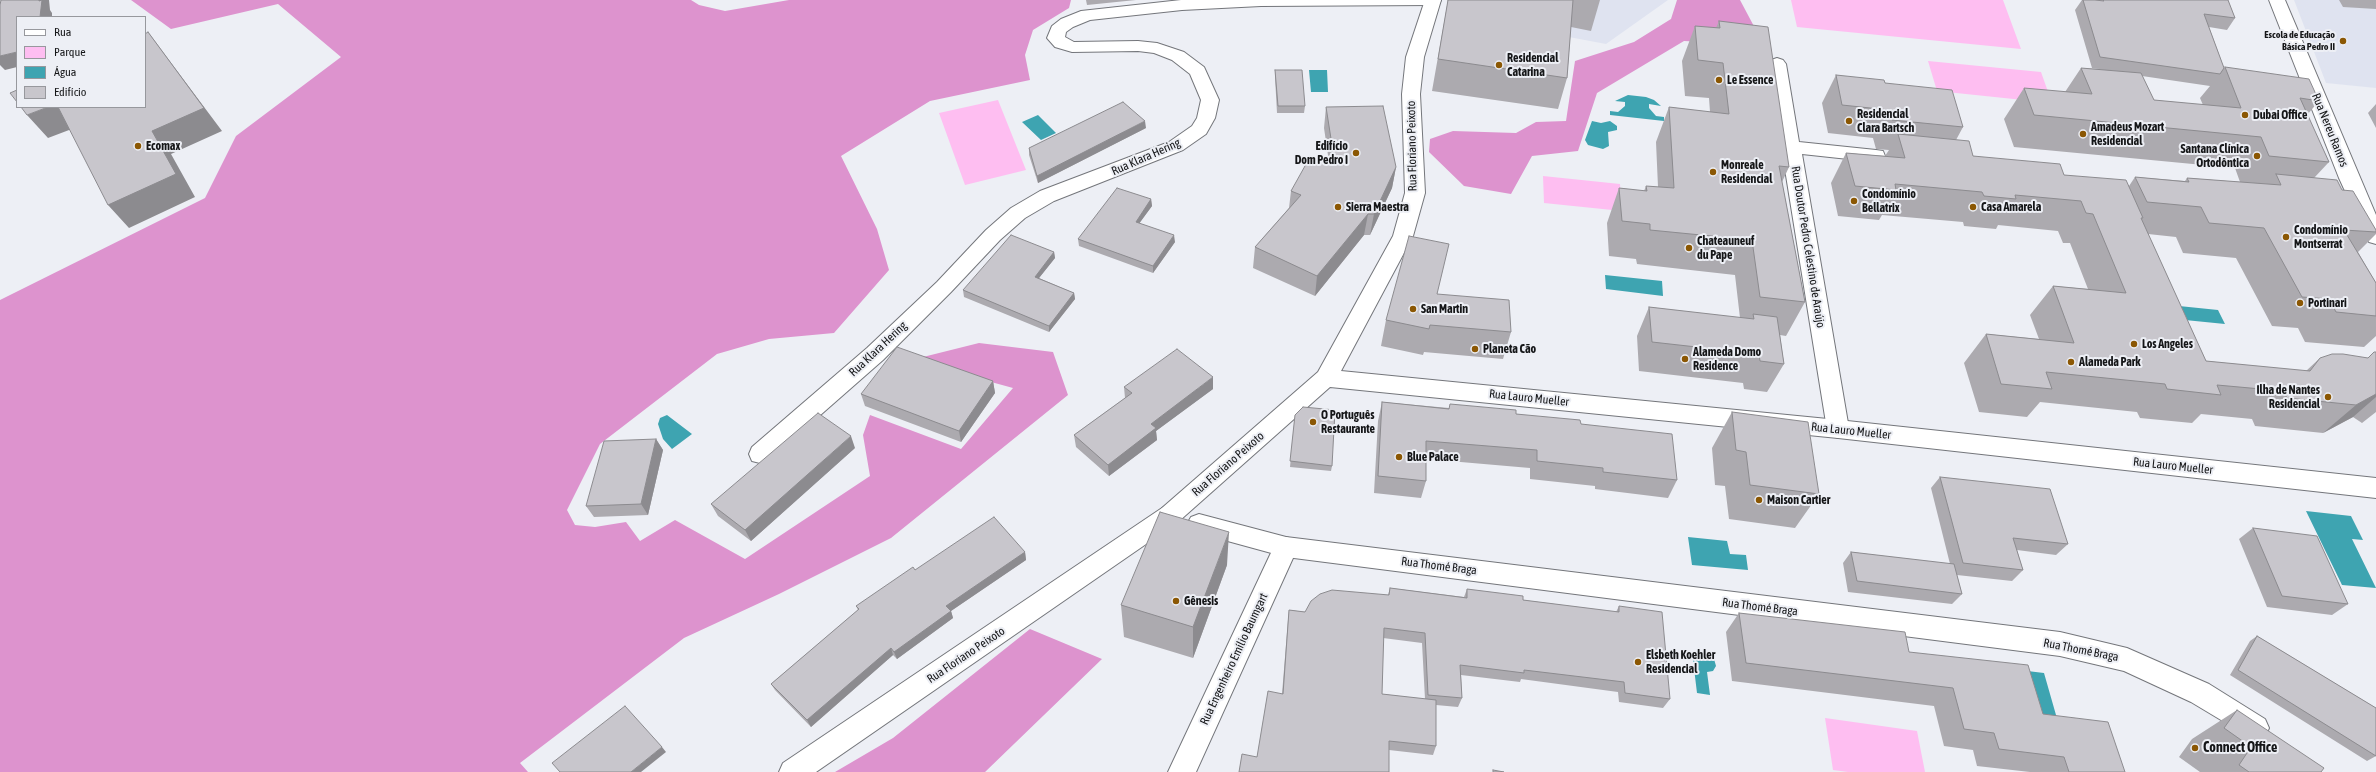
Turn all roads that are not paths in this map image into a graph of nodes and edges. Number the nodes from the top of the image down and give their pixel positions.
1 (1433, 0) edge
2 (2278, 0) edge
3 (1777, 64) dead end
4 (1791, 147) junction
5 (1895, 158) edge
6 (2339, 205) edge
7 (2369, 209) edge
8 (2376, 237) edge
9 (1326, 378) junction
10 (1838, 429) junction
11 (760, 454) dead end
12 (2376, 488) edge
13 (1170, 515) junction
14 (1286, 547) junction
15 (2272, 738) edge
16 (793, 772) edge
17 (1182, 772) edge

1 - 9 street, Rua Floriano Peixoto
1 - 11 street, Rua Klara Hering
2 - 7 street, Rua Nereu Ramos
3 - 4 street, Rua Doutor Pedro Celestino de Araújo
4 - 5 street
4 - 10 street, Rua Doutor Pedro Celestino de Araújo
6 - 7 street
7 - 8 street, Rua Nereu Ramos
9 - 10 street, Rua Lauro Mueller
9 - 13 street, Rua Floriano Peixoto
10 - 12 street, Rua Lauro Mueller
13 - 14 street, Rua Thomé Braga
13 - 16 street, Rua Floriano Peixoto
14 - 15 street, Rua Thomé Braga
14 - 17 street, Rua Engenheiro Emílio Baumgart

